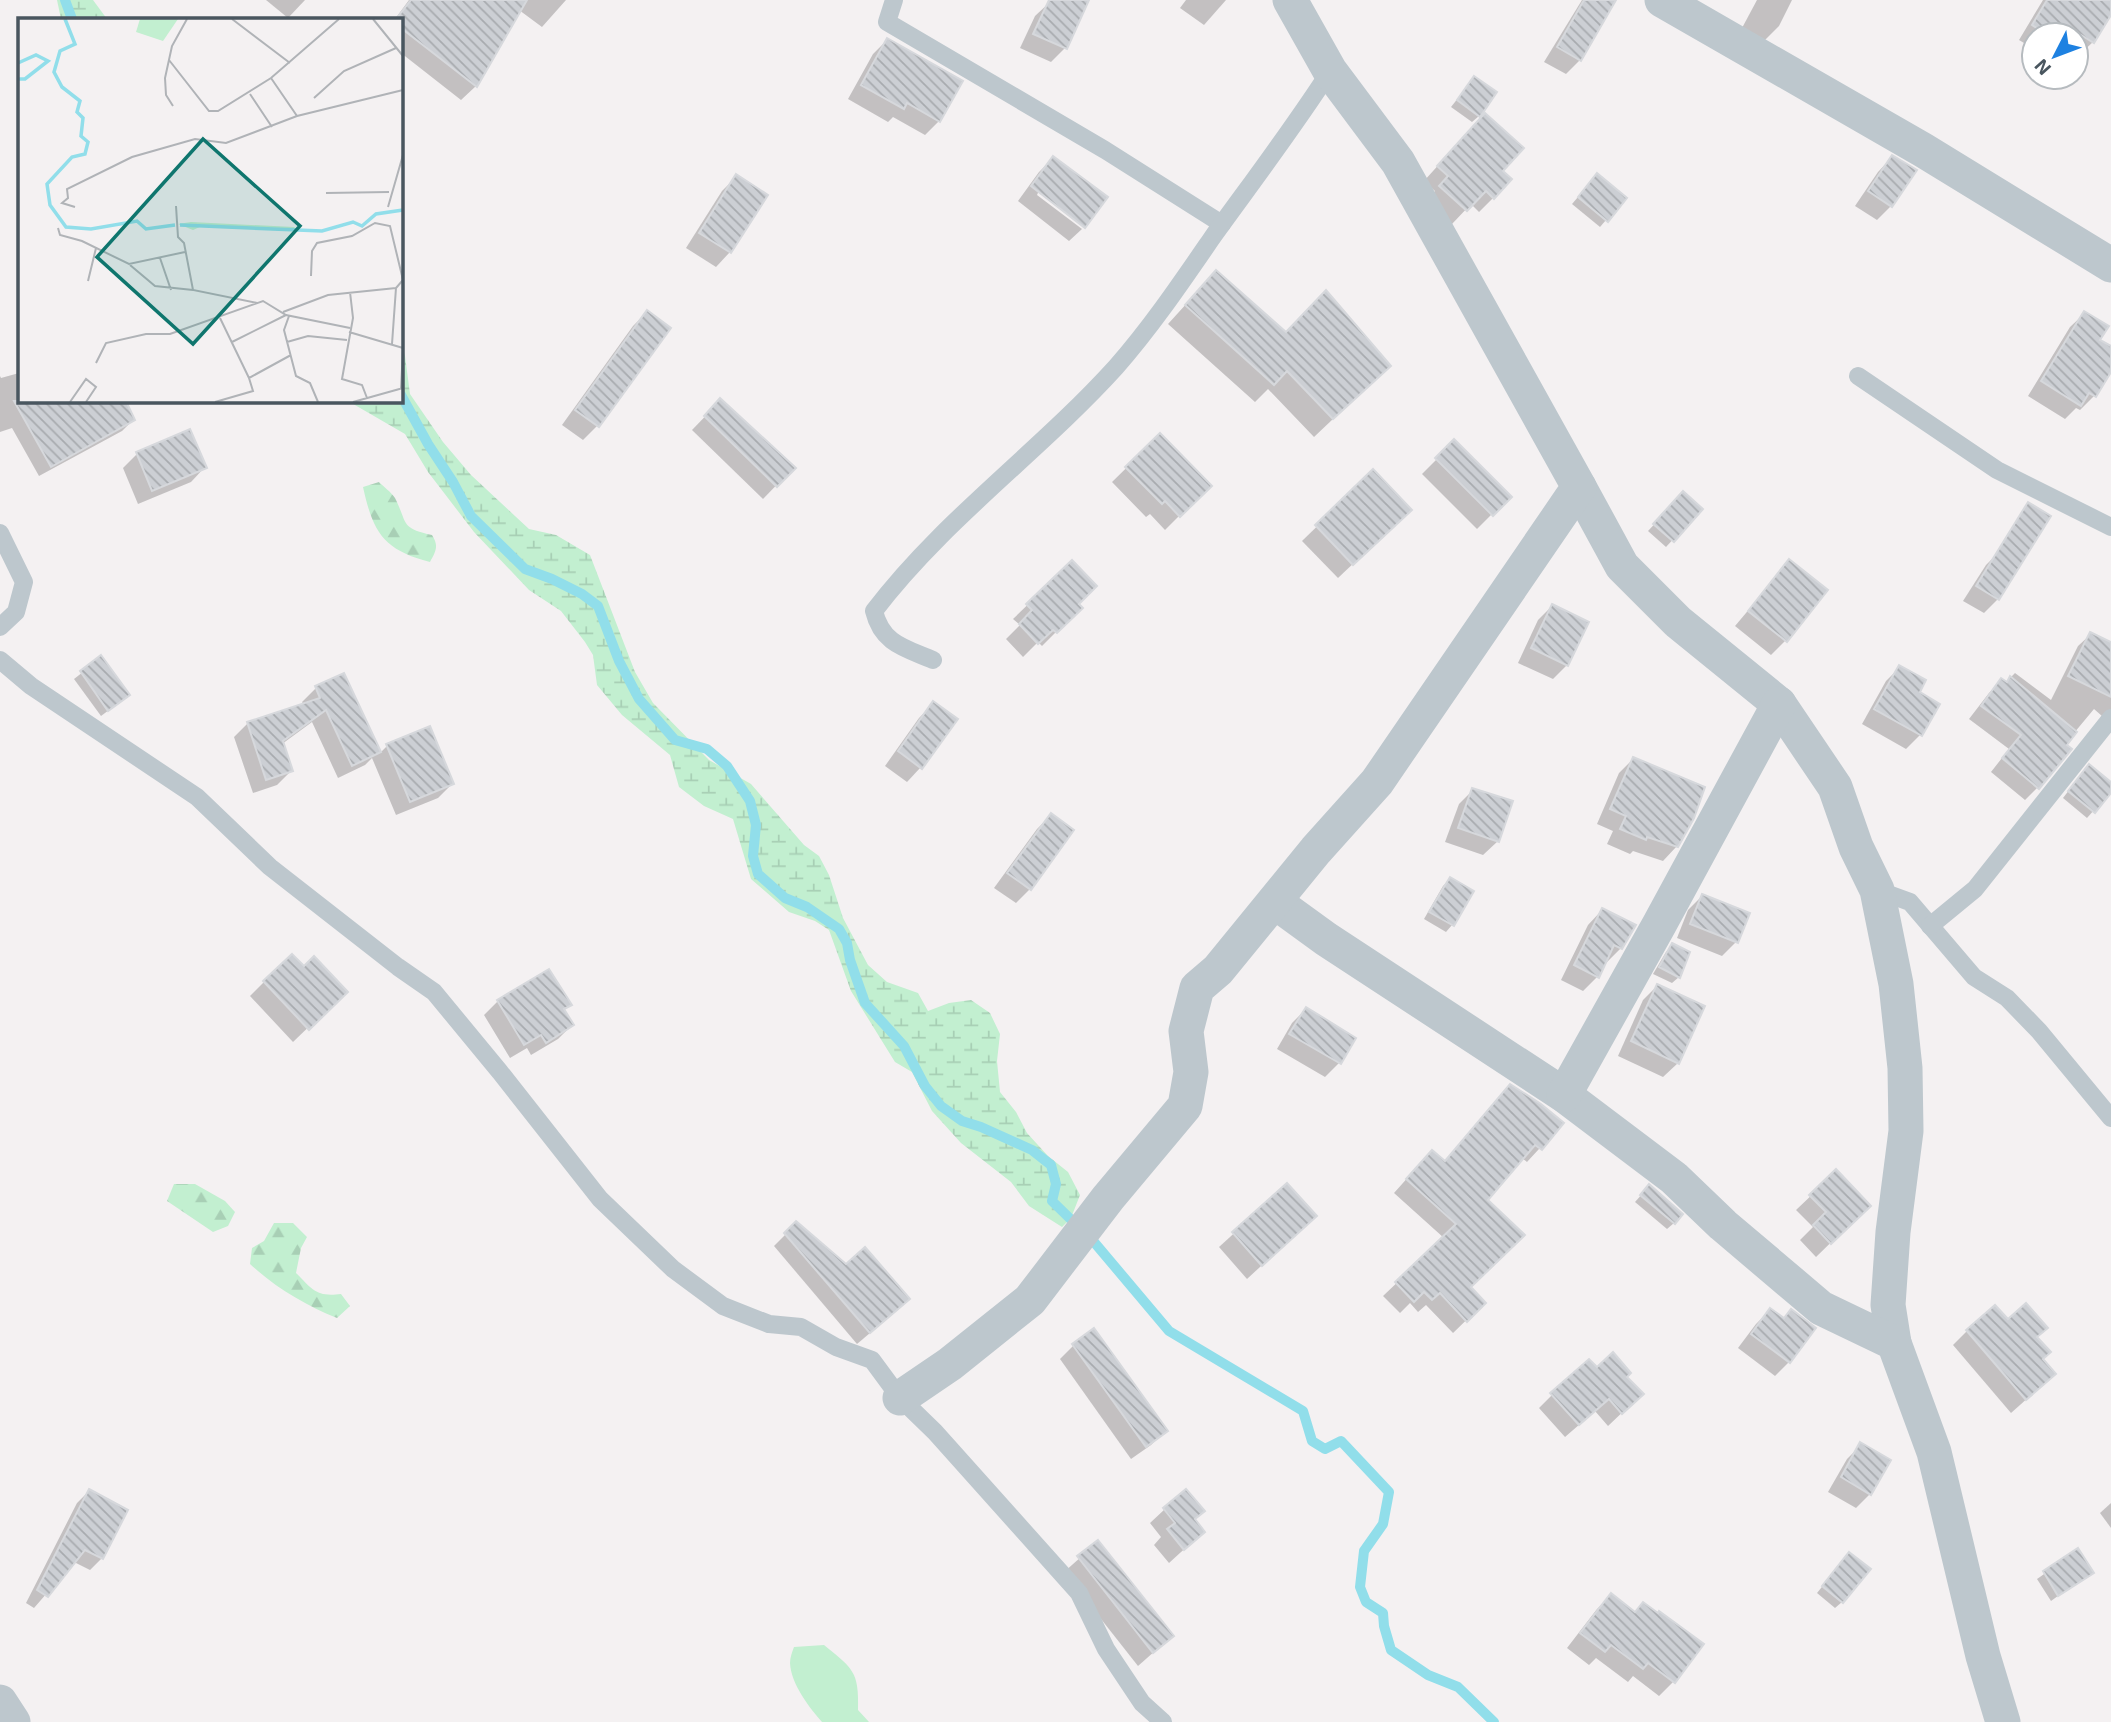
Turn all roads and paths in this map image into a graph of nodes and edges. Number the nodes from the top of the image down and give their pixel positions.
1 (894, 0) edge
2 (1290, 0) edge
3 (1662, 0) edge
4 (1330, 71) junction
5 (1222, 224) junction
6 (2111, 265) edge
7 (1858, 376) dead end
8 (1579, 487) junction
9 (2111, 527) edge
10 (0, 533) edge
11 (0, 627) edge
12 (0, 660) edge
13 (933, 660) dead end
14 (1779, 704) junction
15 (2111, 718) edge
16 (1877, 890) junction
17 (1275, 902) junction
18 (1930, 926) junction
19 (1564, 1095) junction
20 (2111, 1118) edge
21 (1894, 1343) junction
22 (900, 1398) junction
23 (0, 1702) edge
24 (13, 1722) edge
25 (1164, 1722) edge
26 (2003, 1722) edge

1 - 5 lane
2 - 4 street
3 - 6 street
4 - 5 lane
4 - 8 street
5 - 13 lane
7 - 9 lane
8 - 14 street
8 - 17 street
10 - 11 lane
12 - 22 lane
14 - 16 street
14 - 19 street
15 - 18 lane
16 - 18 lane
16 - 21 street
17 - 19 street
17 - 22 street
18 - 20 lane
19 - 21 street
21 - 26 street
22 - 25 lane
23 - 24 street

